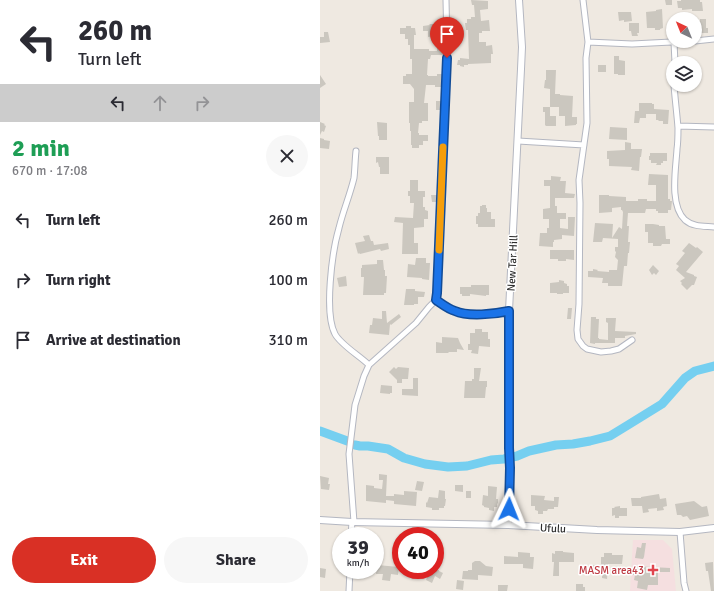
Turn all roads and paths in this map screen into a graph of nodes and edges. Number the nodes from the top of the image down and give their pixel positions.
1 (446, 0) edge
2 (519, 0) edge
3 (584, 0) edge
4 (714, 39) edge
5 (702, 40) edge
6 (588, 42) junction
7 (666, 42) edge
8 (675, 92) edge
9 (678, 126) junction
10 (714, 127) edge
11 (518, 141) junction
12 (584, 145) junction
13 (356, 151) dead end
14 (714, 227) edge
15 (436, 300) junction
16 (509, 311) junction
17 (632, 340) dead end
18 (370, 365) junction
19 (320, 520) edge
20 (353, 522) junction
21 (508, 525) junction
22 (352, 527) edge
23 (714, 528) edge
24 (680, 532) junction
25 (350, 579) edge
26 (349, 591) edge
27 (686, 591) edge

1 - 15 street
2 - 11 street, New Tar Hill
3 - 6 street
4 - 5 street
6 - 7 street
6 - 12 street
8 - 9 street
9 - 10 street
9 - 14 street
11 - 12 street
11 - 16 street, New Tar Hill
12 - 17 street
13 - 18 street
15 - 16 street
15 - 18 street
16 - 21 street, New Tar Hill
18 - 20 street
19 - 20 street, Ufulu
20 - 21 street, Ufulu
20 - 22 street
21 - 24 street, Ufulu
23 - 24 street, Ufulu
24 - 27 street
25 - 26 street

